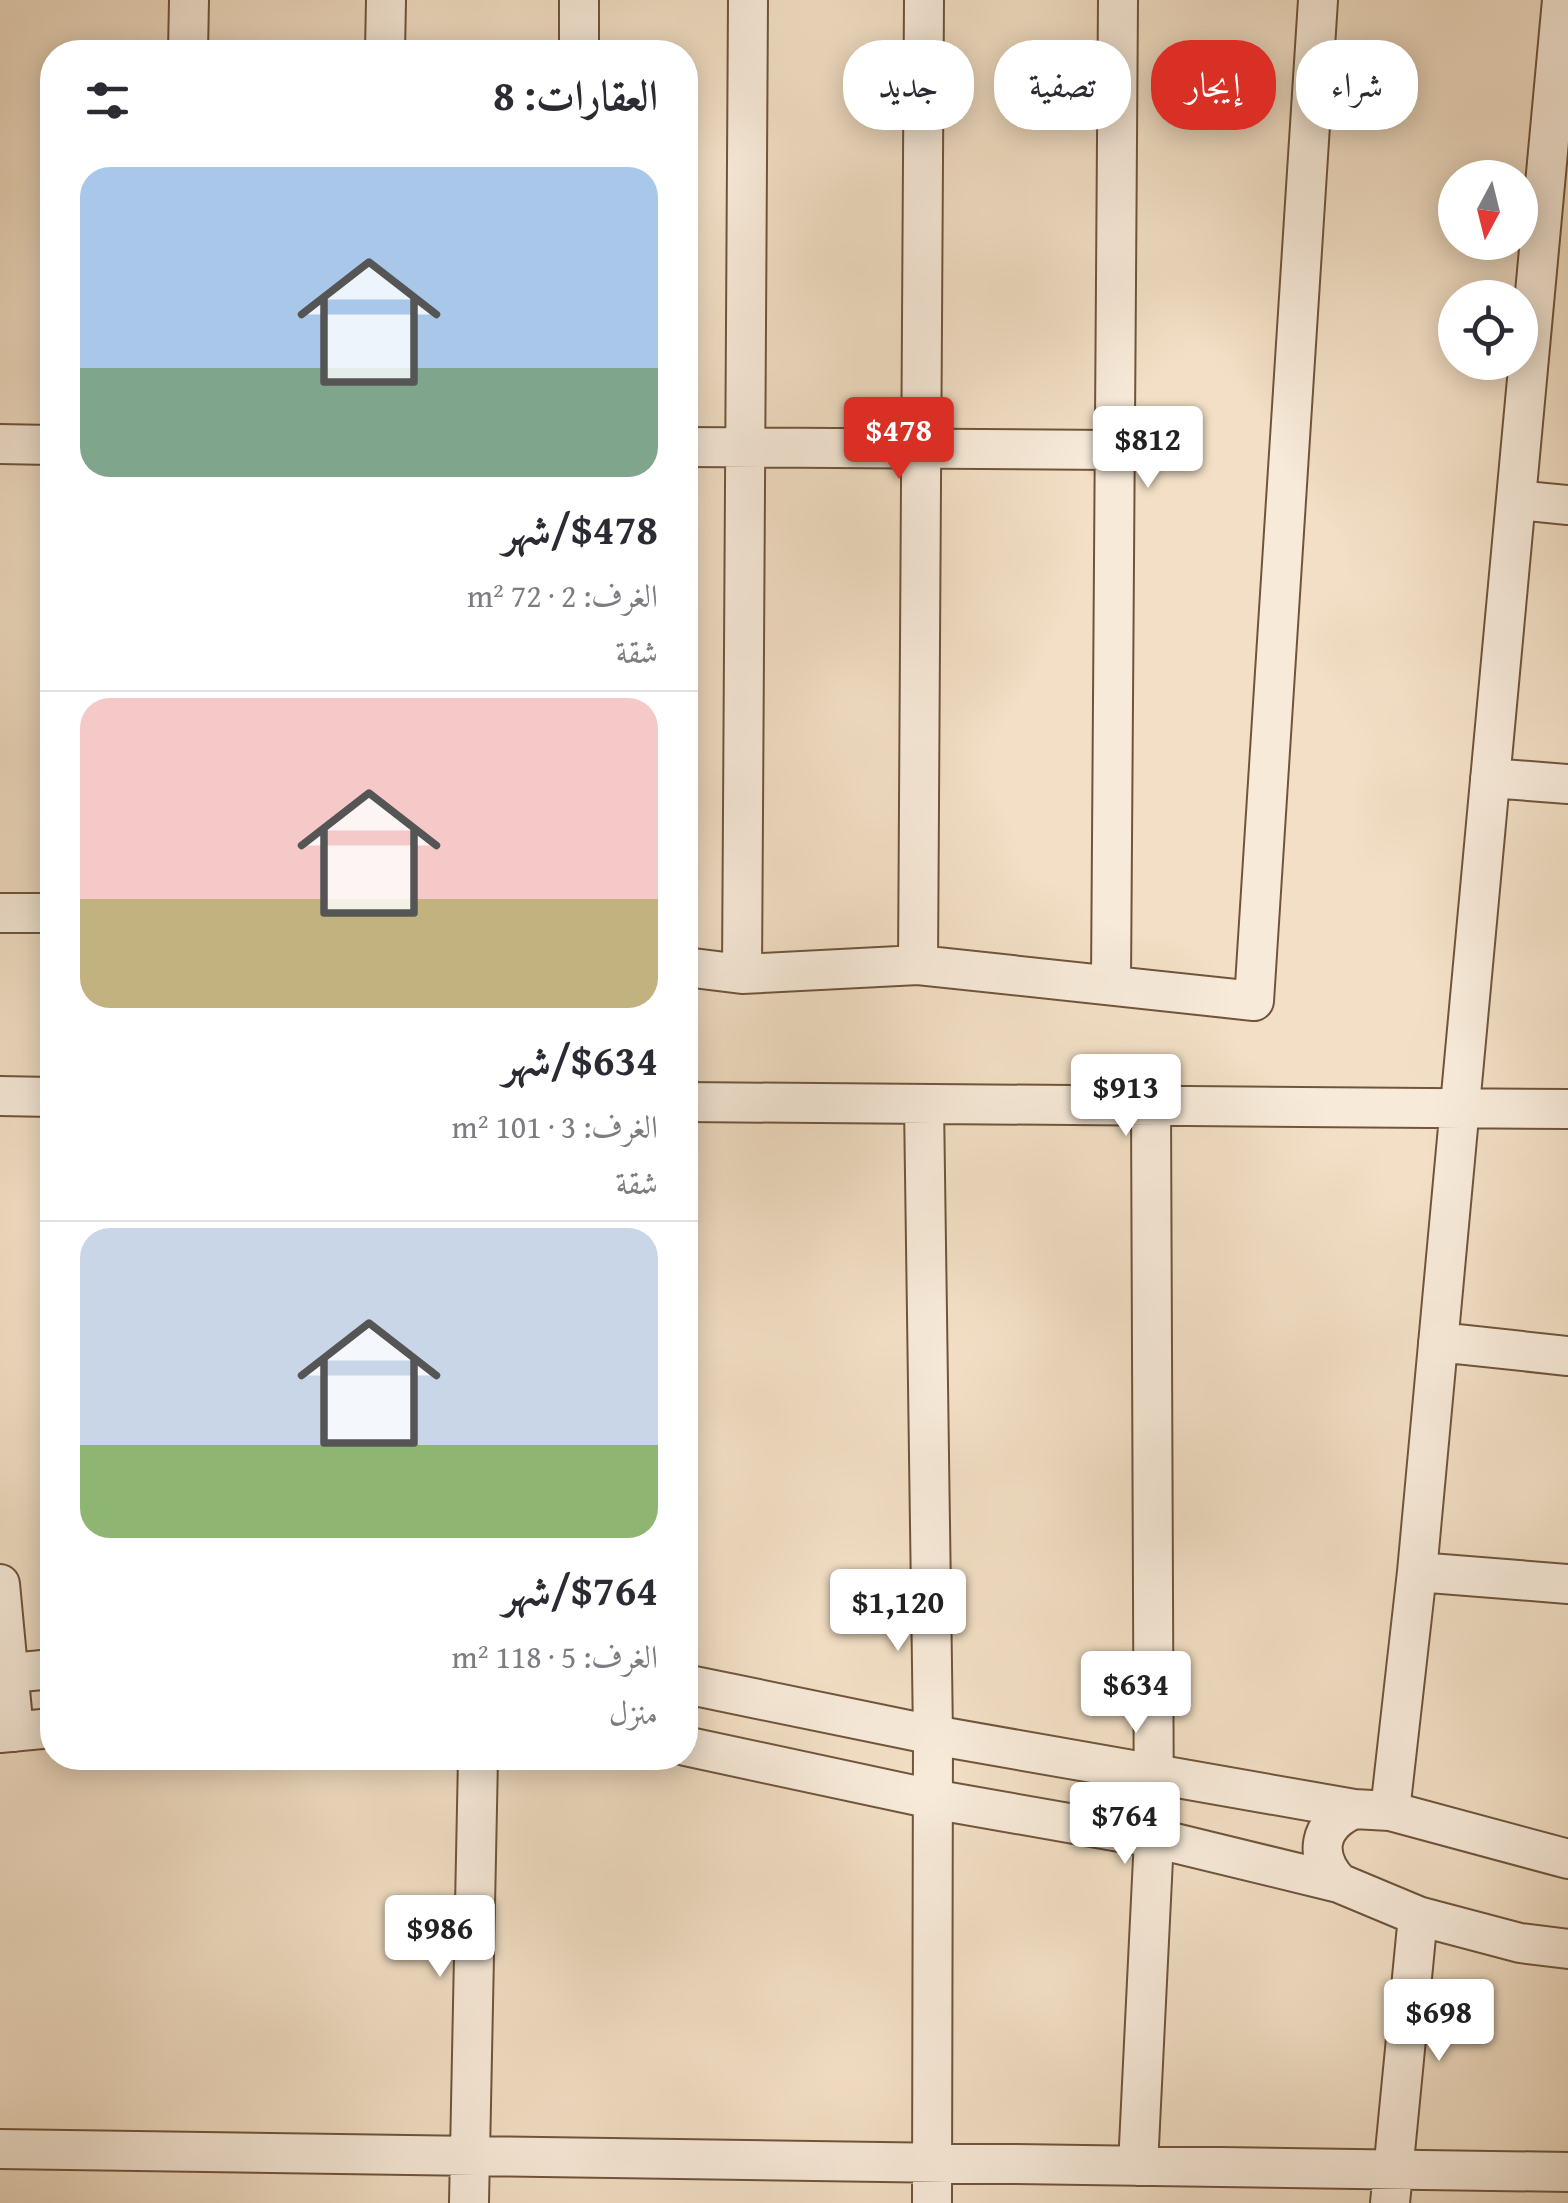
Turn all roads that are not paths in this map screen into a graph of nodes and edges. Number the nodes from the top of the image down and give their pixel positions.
1 (189, 0) edge
2 (386, 0) edge
3 (579, 0) edge
4 (748, 0) edge
5 (924, 0) edge
6 (1118, 0) edge
7 (1318, 0) edge
8 (1562, 0) edge
9 (188, 40) edge
10 (385, 40) edge
11 (579, 40) edge
12 (1555, 228) edge
13 (0, 444) edge
14 (40, 445) edge
15 (698, 447) edge
16 (746, 447) junction
17 (922, 448) junction
18 (1114, 450) junction
19 (1516, 500) junction
20 (1568, 505) edge
21 (1490, 778) junction
22 (1568, 784) edge
23 (0, 913) edge
24 (40, 913) edge
25 (918, 965) junction
26 (698, 969) edge
27 (742, 974) junction
28 (1111, 982) junction
29 (0, 1096) edge
30 (40, 1097) edge
31 (698, 1102) edge
32 (924, 1104) junction
33 (1151, 1106) junction
34 (1460, 1108) junction
35 (1568, 1110) edge
36 (1438, 1342) junction
37 (1568, 1356) edge
38 (1417, 1572) junction
39 (0, 1584) edge
40 (1568, 1584) edge
41 (40, 1670) edge
42 (5, 1674) edge
43 (698, 1687) edge
44 (40, 1729) edge
45 (7, 1733) edge
46 (932, 1735) junction
47 (698, 1749) edge
48 (478, 1770) edge
49 (1152, 1774) junction
50 (932, 1799) junction
51 (1372, 1810) junction
52 (1154, 1838) junction
53 (1566, 1854) edge
54 (1339, 1883) junction
55 (1418, 1916) junction
56 (1568, 1949) edge
57 (0, 2150) edge
58 (470, 2157) junction
59 (932, 2164) junction
60 (1138, 2166) junction
61 (1568, 2172) edge
62 (1392, 2186) edge
63 (469, 2203) edge
64 (932, 2203) edge

1 - 9 street
2 - 10 street
3 - 11 street
4 - 16 street
5 - 17 street
6 - 18 street
7 - 28 street
8 - 12 street
12 - 19 street
13 - 14 street
15 - 16 street
16 - 17 street
16 - 27 street
17 - 18 street
17 - 25 street
18 - 28 street
19 - 20 street
19 - 21 street
21 - 22 street
21 - 34 street
23 - 24 street
25 - 27 street
25 - 28 street
26 - 27 street
29 - 30 street
31 - 32 street
32 - 33 street
32 - 46 street
33 - 34 street
33 - 49 street
34 - 35 street
34 - 36 street
36 - 37 street
36 - 38 street
38 - 40 street
38 - 51 street
39 - 42 street
41 - 42 street
42 - 45 street
43 - 46 street
44 - 45 street
46 - 49 street
46 - 50 street
47 - 50 street
48 - 58 street
49 - 51 street
49 - 52 street
50 - 52 street
50 - 59 street
51 - 53 street
51 - 54 street
52 - 54 street
52 - 60 street
54 - 55 street
55 - 56 street
55 - 62 street
57 - 58 street
58 - 59 street
58 - 63 street
59 - 60 street
59 - 64 street
60 - 62 street
61 - 62 street

